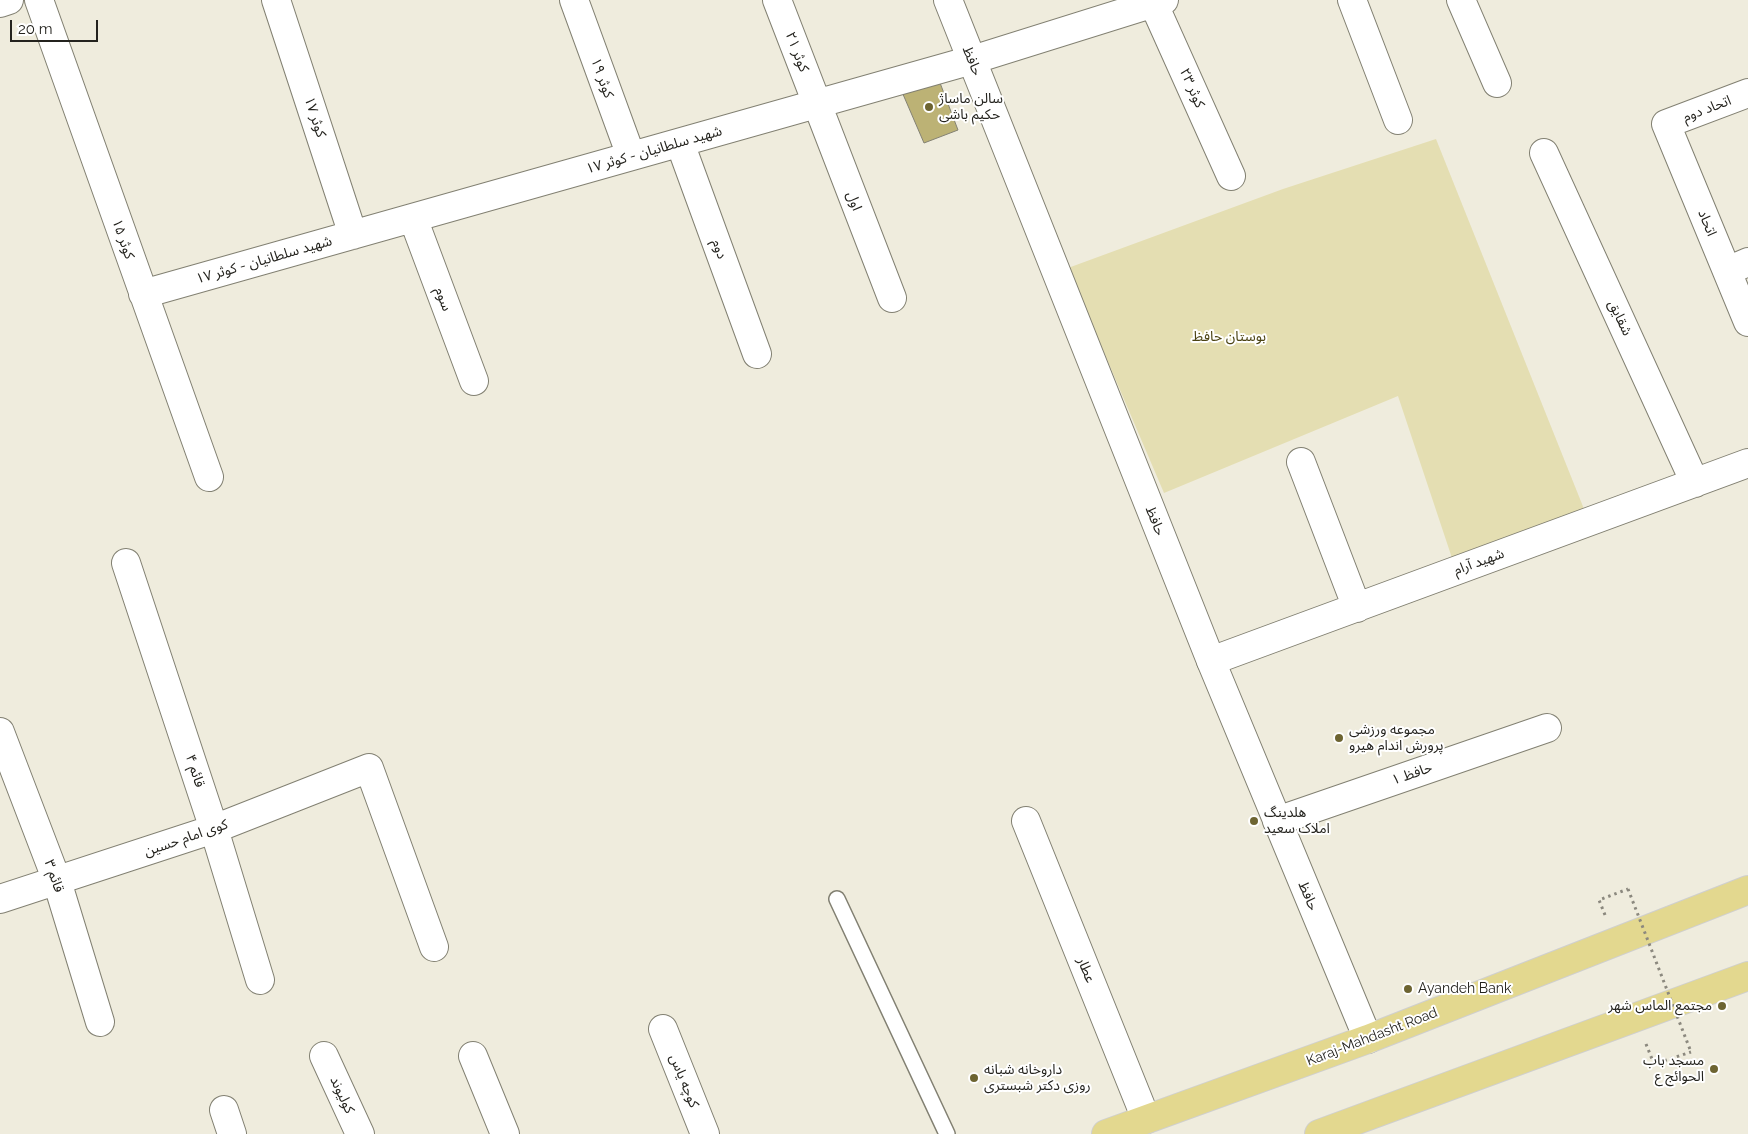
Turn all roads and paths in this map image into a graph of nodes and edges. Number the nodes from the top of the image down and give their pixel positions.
1 (9, 0) edge
2 (39, 0) edge
3 (276, 0) edge
4 (574, 0) edge
5 (777, 0) edge
6 (948, 0) edge
7 (1352, 0) edge
8 (1462, 0) edge
9 (1156, 1) edge
10 (0, 2) edge
11 (972, 60) junction
12 (1496, 83) dead end
13 (1748, 93) edge
14 (816, 104) junction
15 (1398, 120) dead end
16 (1666, 124) joint
17 (680, 143) junction
18 (1544, 153) dead end
19 (631, 156) junction
20 (1232, 176) dead end
21 (413, 218) junction
22 (353, 235) junction
23 (1737, 266) edge
24 (143, 294) junction
25 (892, 298) dead end
26 (1748, 322) edge
27 (758, 354) dead end
28 (474, 381) dead end
29 (1301, 462) dead end
30 (1748, 464) edge
31 (209, 477) dead end
32 (1695, 483) junction
33 (126, 563) dead end
34 (1357, 608) junction
35 (1211, 661) junction
36 (1547, 728) dead end
37 (0, 732) edge
38 (1026, 821) dead end
39 (1277, 821) junction
40 (214, 828) junction
41 (57, 881) junction
42 (1748, 890) edge
43 (0, 899) edge
44 (838, 899) dead end
45 (1599, 900) dead end
46 (434, 947) dead end
47 (1748, 976) edge
48 (260, 980) dead end
49 (100, 1022) dead end
50 (663, 1029) dead end
51 (1368, 1039) junction
52 (324, 1056) dead end
53 (473, 1056) dead end
54 (1654, 1064) dead end
55 (1146, 1119) junction
56 (360, 1134) edge
57 (504, 1134) edge
58 (705, 1134) edge
59 (947, 1134) edge
60 (1106, 1134) edge
61 (1319, 1134) edge

1 - 10 street
2 - 24 street, کوثر ۱۵
3 - 22 street, کوثر ۱۷
4 - 19 street, کوثر ۱۹
5 - 14 street, کوثر ۲۱
6 - 11 street, حافظ
7 - 15 street
8 - 12 street
9 - 11 street, شهید سلطانیان - کوثر ۱۷
9 - 20 street, کوثر ۲۳
11 - 14 street, شهید سلطانیان - کوثر ۱۷
11 - 35 street, حافظ
13 - 16 street, اتحاد دوم
14 - 17 street, شهید سلطانیان - کوثر ۱۷
14 - 25 street, اول
16 - 23 street, اتحاد
17 - 19 street, شهید سلطانیان - کوثر ۱۷
17 - 27 street, دوم
18 - 32 street, شقایق
19 - 21 street, شهید سلطانیان - کوثر ۱۷
21 - 22 street, شهید سلطانیان - کوثر ۱۷
21 - 28 street, سوم
22 - 24 street, شهید سلطانیان - کوثر ۱۷
23 - 26 street, اتحاد
24 - 31 street, کوثر ۱۵
29 - 34 street
30 - 32 street, شهید آرام
32 - 34 street, شهید آرام
33 - 40 street, قائم ۴
34 - 35 street, شهید آرام
35 - 39 street, حافظ
36 - 39 street, حافظ ۱
37 - 41 street, قائم ۳
38 - 55 street, عطار
39 - 51 street, حافظ
40 - 41 street, کوی امام حسین
40 - 46 street, کوی امام حسین
40 - 48 street, قائم ۴
41 - 43 street, کوی امام حسین
41 - 49 street, قائم ۳
42 - 51 main road, Karaj-Mahdasht Road
44 - 59 lane
45 - 54 path, bridge
47 - 61 main road
50 - 58 street, کوچه یاس
51 - 55 main road, Karaj-Mahdasht Road
52 - 56 street, کولیوند
53 - 57 street
55 - 60 main road, Karaj-Mahdasht Road

